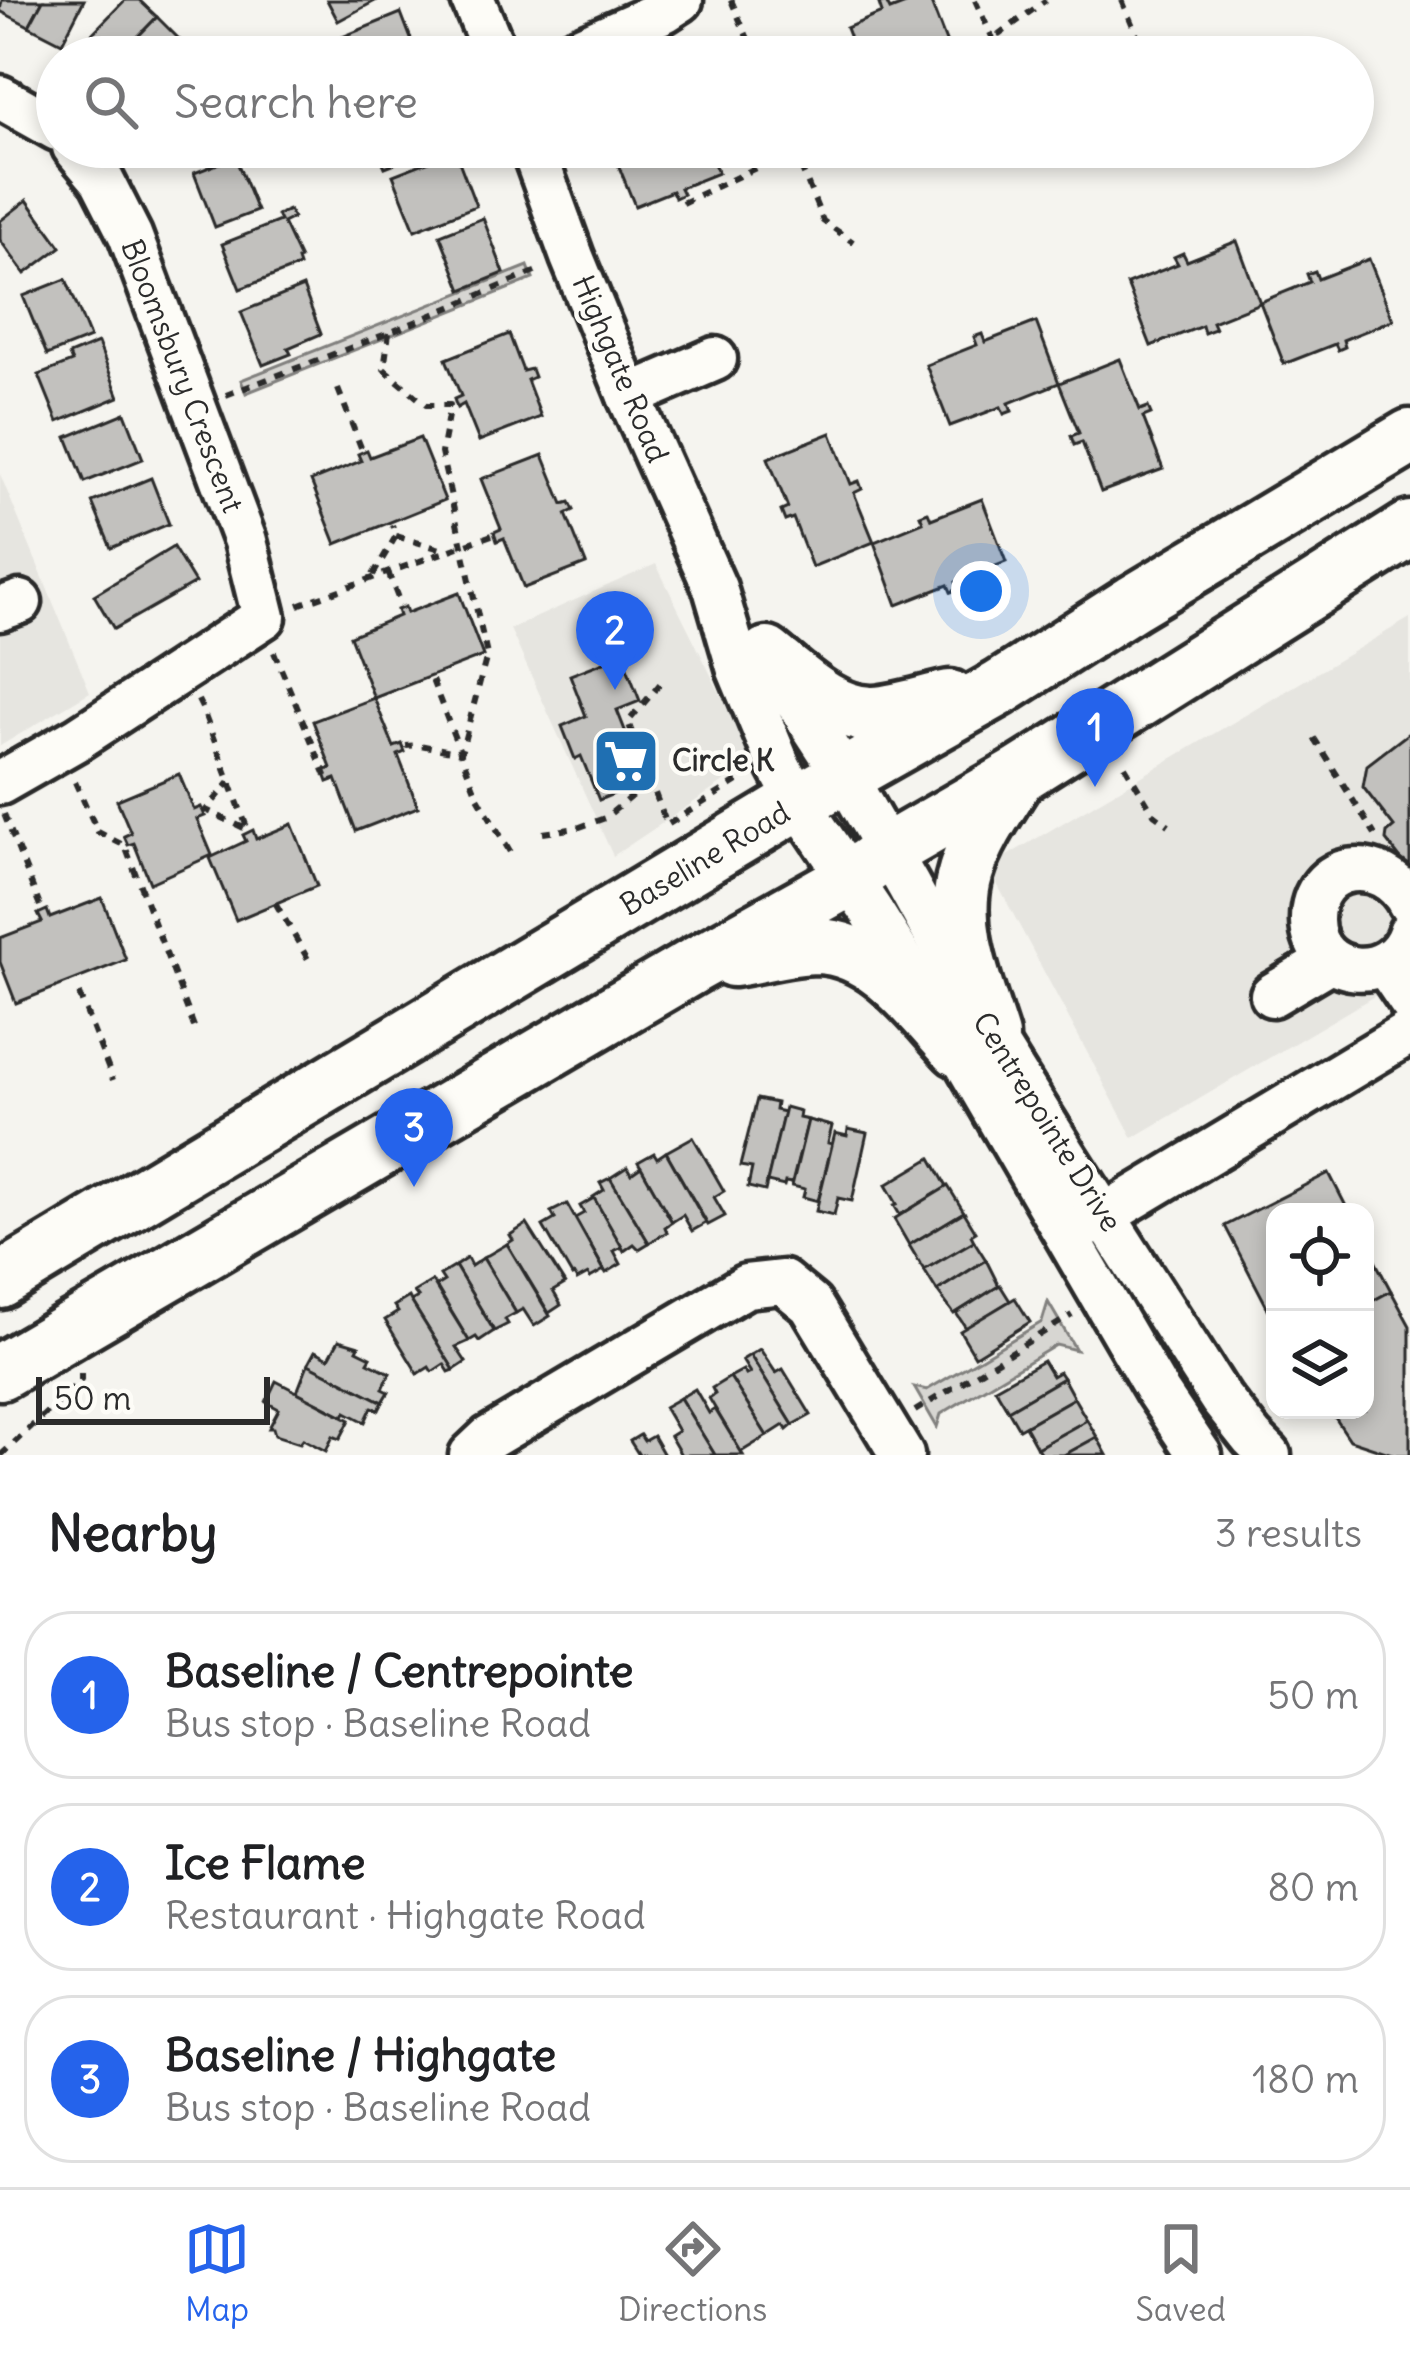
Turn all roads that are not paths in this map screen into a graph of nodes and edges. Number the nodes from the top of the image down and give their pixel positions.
1 (473, 0) edge
2 (681, 0) edge
3 (488, 36) edge
4 (607, 36) edge
5 (0, 97) edge
6 (36, 117) edge
7 (92, 168) edge
8 (540, 168) edge
9 (716, 359) dead end
10 (629, 396) junction
11 (1410, 437) edge
12 (1410, 529) edge
13 (715, 589) junction
14 (767, 655) junction
15 (1000, 688) junction
16 (844, 776) junction
17 (1018, 776) junction
18 (3, 801) edge
19 (798, 802) junction
20 (869, 865) junction
21 (1410, 904) edge
22 (1398, 948) edge
23 (1331, 960) junction
24 (695, 965) junction
25 (1272, 995) dead end
26 (1410, 1000) edge
27 (1410, 1032) edge
28 (974, 1042) junction
29 (1103, 1216) junction
30 (1067, 1239) junction
31 (0, 1281) edge
32 (0, 1372) edge
33 (894, 1442) edge
34 (471, 1455) edge
35 (1200, 1455) edge
36 (1269, 1455) edge

1 - 3 street
2 - 4 street
5 - 6 street
7 - 18 street, Bloomsbury Crescent
8 - 10 street, Highgate Road
9 - 10 street
10 - 13 street, Highgate Road
11 - 15 main road, Baseline Road
12 - 17 main road
13 - 14 street, Highgate Road
13 - 19 street, Highgate Road
14 - 15 main road
14 - 16 street, Highgate Road
15 - 16 main road, Baseline Road
16 - 19 main road, Baseline Road
16 - 20 street, Centrepointe Drive
17 - 20 main road
17 - 28 main road
19 - 20 street, Centrepointe Drive
19 - 31 main road, Baseline Road
20 - 24 main road
20 - 28 street, Centrepointe Drive
21 - 23 street
22 - 23 street
22 - 26 street
23 - 25 street
24 - 28 main road
24 - 32 main road
27 - 29 street
28 - 29 street, Centrepointe Drive
28 - 30 street, Centrepointe Drive
29 - 30 street
29 - 36 street, Centrepointe Drive
30 - 35 street, Centrepointe Drive
33 - 34 street

